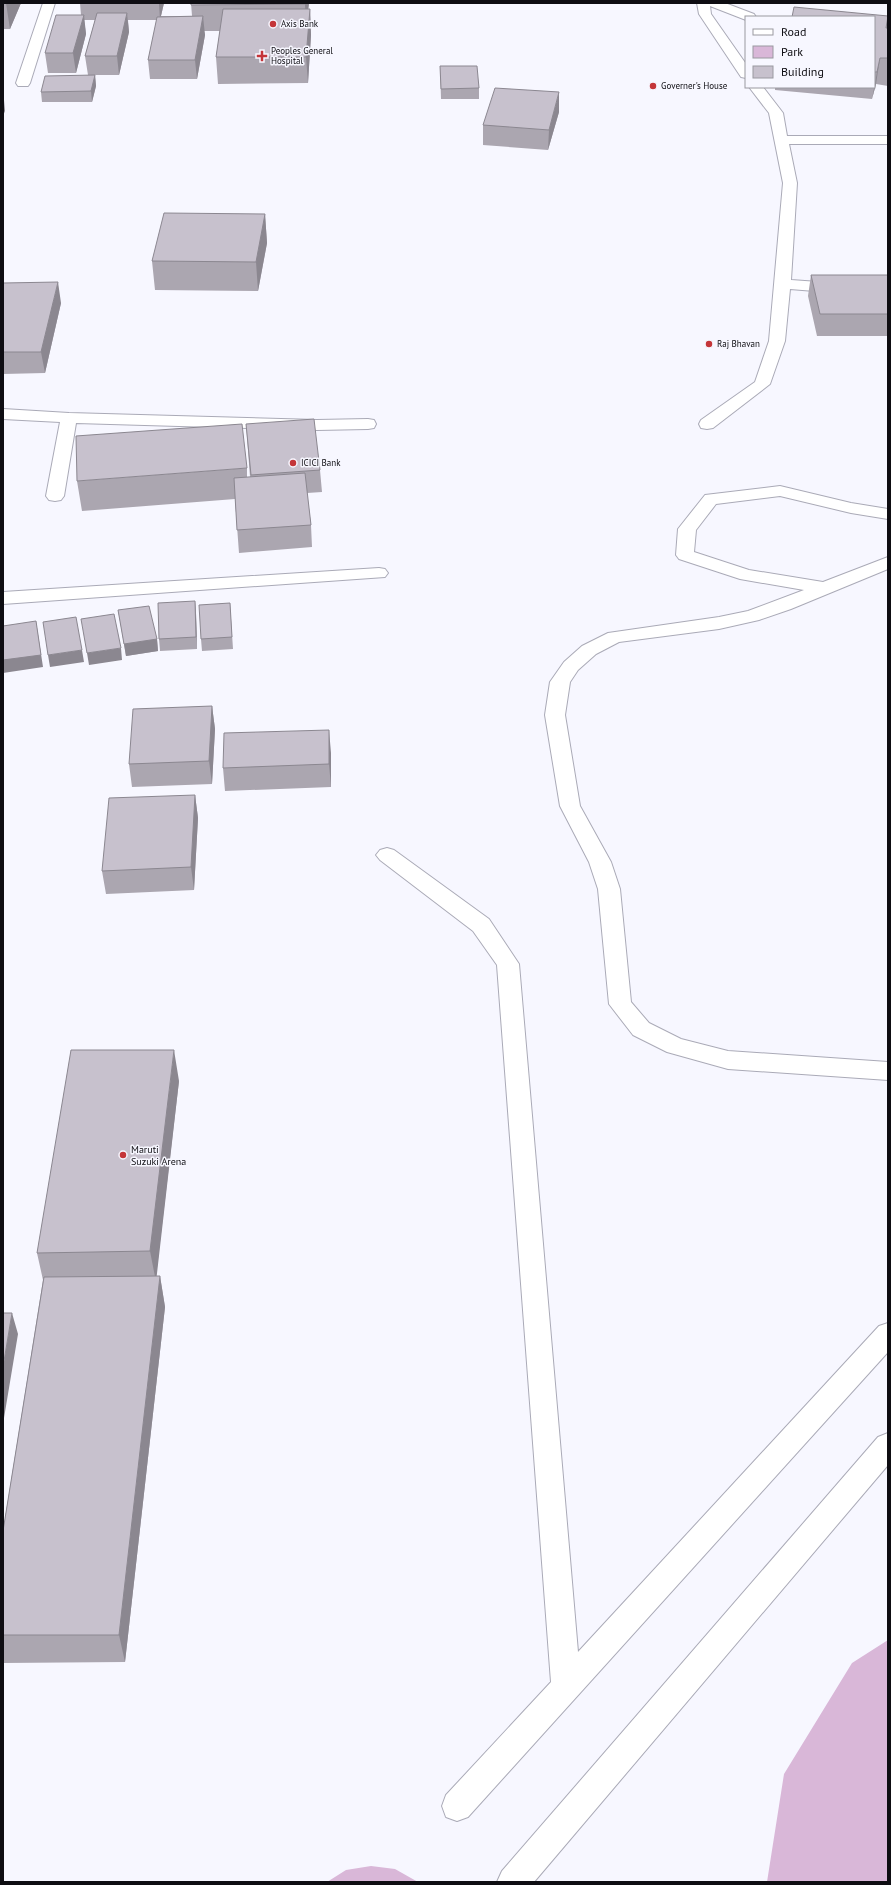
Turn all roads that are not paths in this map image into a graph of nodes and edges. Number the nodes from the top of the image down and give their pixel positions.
1 (49, 3) edge
2 (703, 3) edge
3 (714, 3) edge
4 (747, 16) edge
5 (745, 73) edge
6 (23, 83) dead end
7 (757, 88) edge
8 (782, 140) junction
9 (888, 140) edge
10 (784, 284) junction
11 (888, 292) edge
12 (3, 414) edge
13 (69, 418) junction
14 (368, 424) dead end
15 (707, 424) dead end
16 (55, 496) dead end
17 (888, 514) edge
18 (888, 562) edge
19 (379, 573) dead end
20 (823, 588) junction
21 (3, 598) edge
22 (387, 855) dead end
23 (888, 1071) edge
24 (888, 1334) edge
25 (888, 1445) edge
26 (566, 1686) junction
27 (457, 1806) dead end
28 (513, 1882) edge

1 - 6 street
2 - 5 street
3 - 4 street
7 - 8 street
8 - 9 street
8 - 10 street
10 - 11 street
10 - 15 street
12 - 13 street
13 - 14 street
13 - 16 street
17 - 20 street
18 - 20 street
19 - 21 street
20 - 23 street
22 - 26 street
24 - 26 street
25 - 28 street
26 - 27 street

